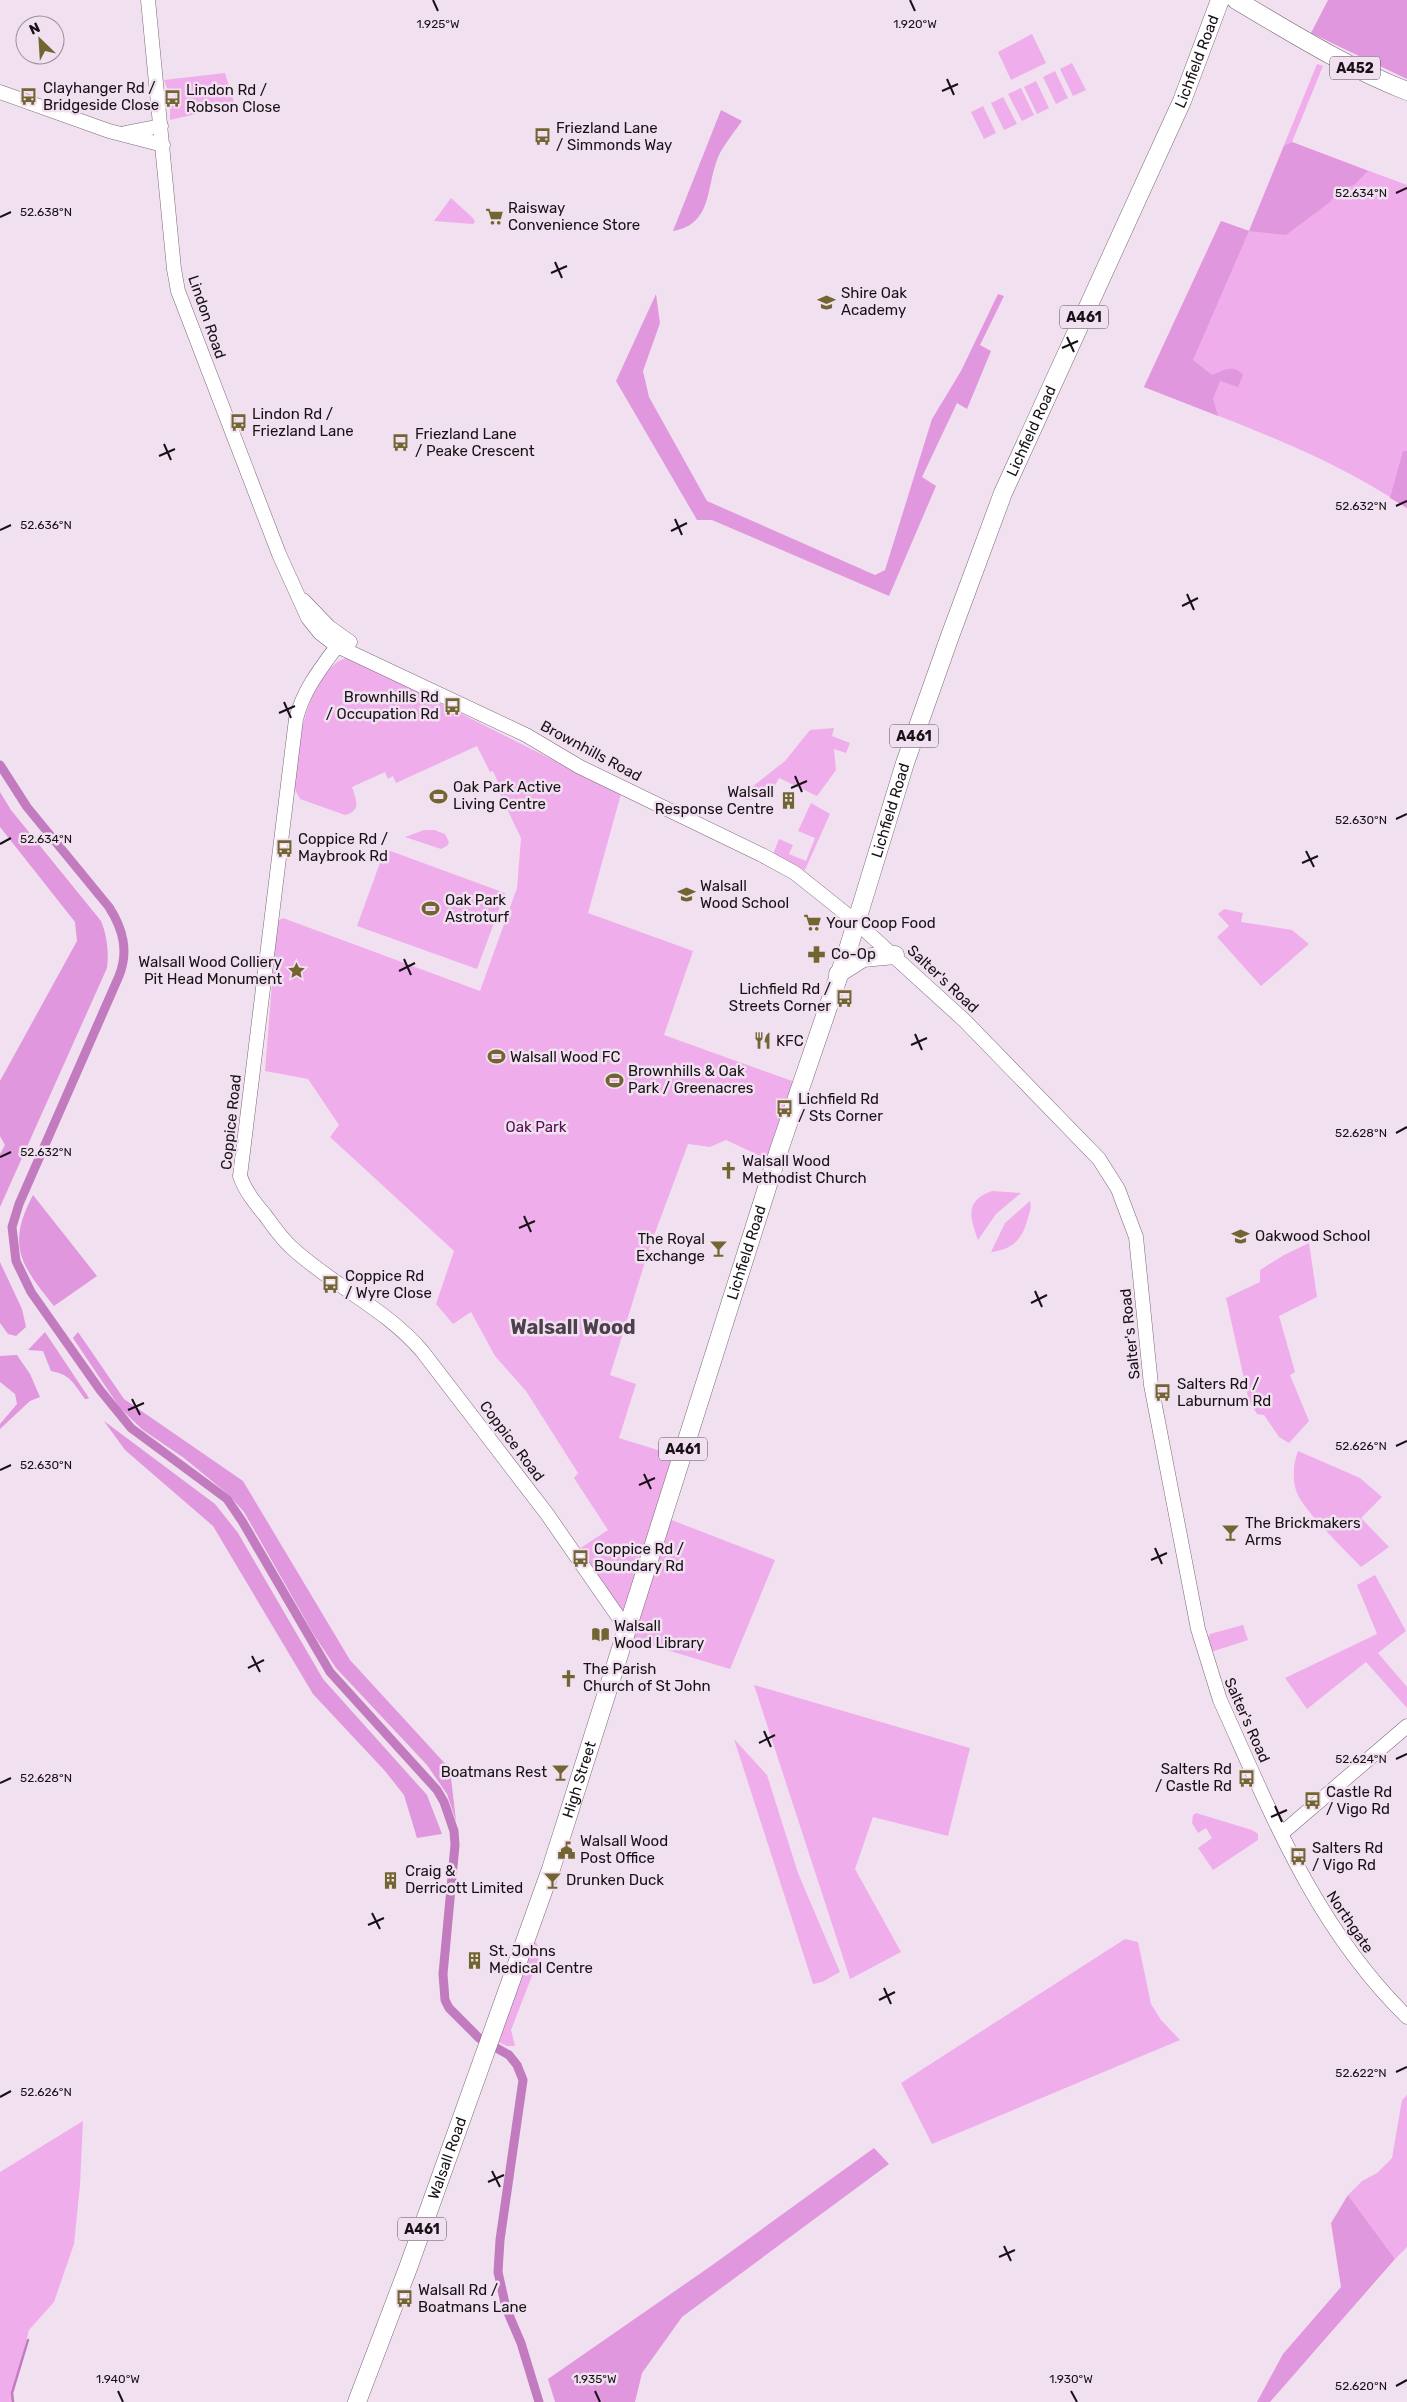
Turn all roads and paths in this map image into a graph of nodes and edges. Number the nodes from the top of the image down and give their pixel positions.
1 (148, 0) edge
2 (1220, 0) edge
3 (1236, 0) edge
4 (1407, 91) edge
5 (0, 92) edge
6 (161, 126) junction
7 (120, 134) junction
8 (163, 146) junction
9 (340, 642) junction
10 (855, 921) junction
11 (895, 955) junction
12 (838, 974) junction
13 (624, 1636) junction
14 (1407, 1726) edge
15 (1282, 1834) junction
16 (1407, 2017) edge
17 (484, 2055) joint
18 (357, 2402) edge

1 - 6 main road, Lindon Road
2 - 10 highway, Lichfield Road / A461
3 - 4 highway, A452
5 - 7 main road
6 - 7 main road
6 - 8 main road, Lindon Road
7 - 8 main road
8 - 9 main road, Lindon Road
9 - 10 main road, Brownhills Road
9 - 13 main road, Coppice Road
10 - 11 main road, Salter's Road
10 - 12 highway, Lichfield Road / A461
11 - 12 highway
11 - 15 main road, Salter's Road
12 - 13 highway, Lichfield Road / A461
13 - 17 highway, High Street / A461
14 - 15 main road
15 - 16 main road, Northgate
17 - 18 highway, Walsall Road / A461

